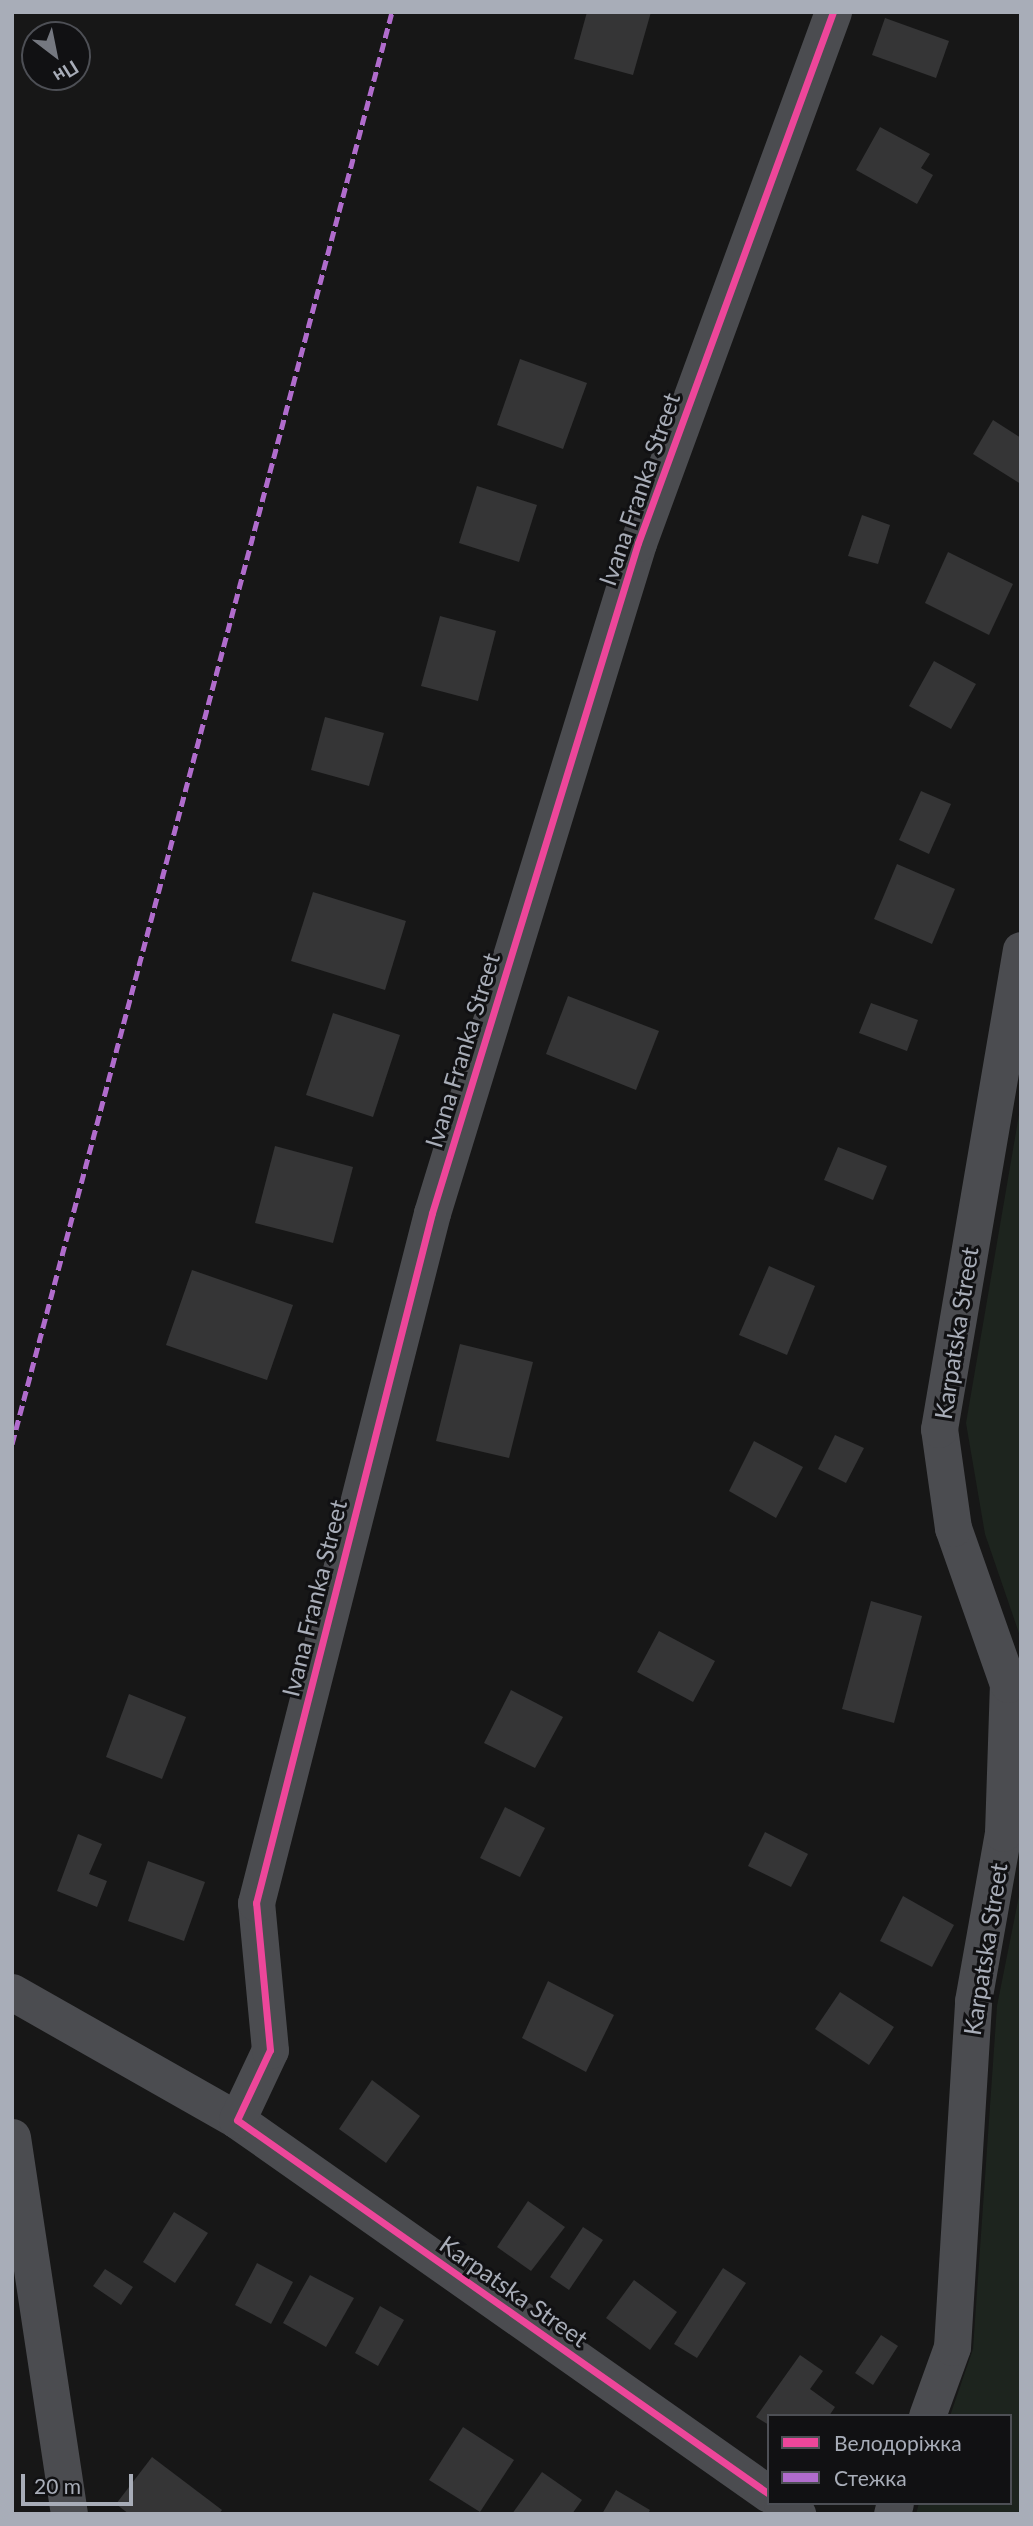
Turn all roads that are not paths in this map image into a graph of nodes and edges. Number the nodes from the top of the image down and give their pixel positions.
1 (833, 12) edge
2 (1021, 950) edge
3 (12, 1992) edge
4 (237, 2120) junction
5 (12, 2137) edge
6 (928, 2414) edge
7 (767, 2493) edge
8 (69, 2514) edge

1 - 4 street, Ivana Franka Street
2 - 6 street, Karpatska Street
3 - 4 street, Karpatska Street
4 - 7 street, Karpatska Street
5 - 8 street

